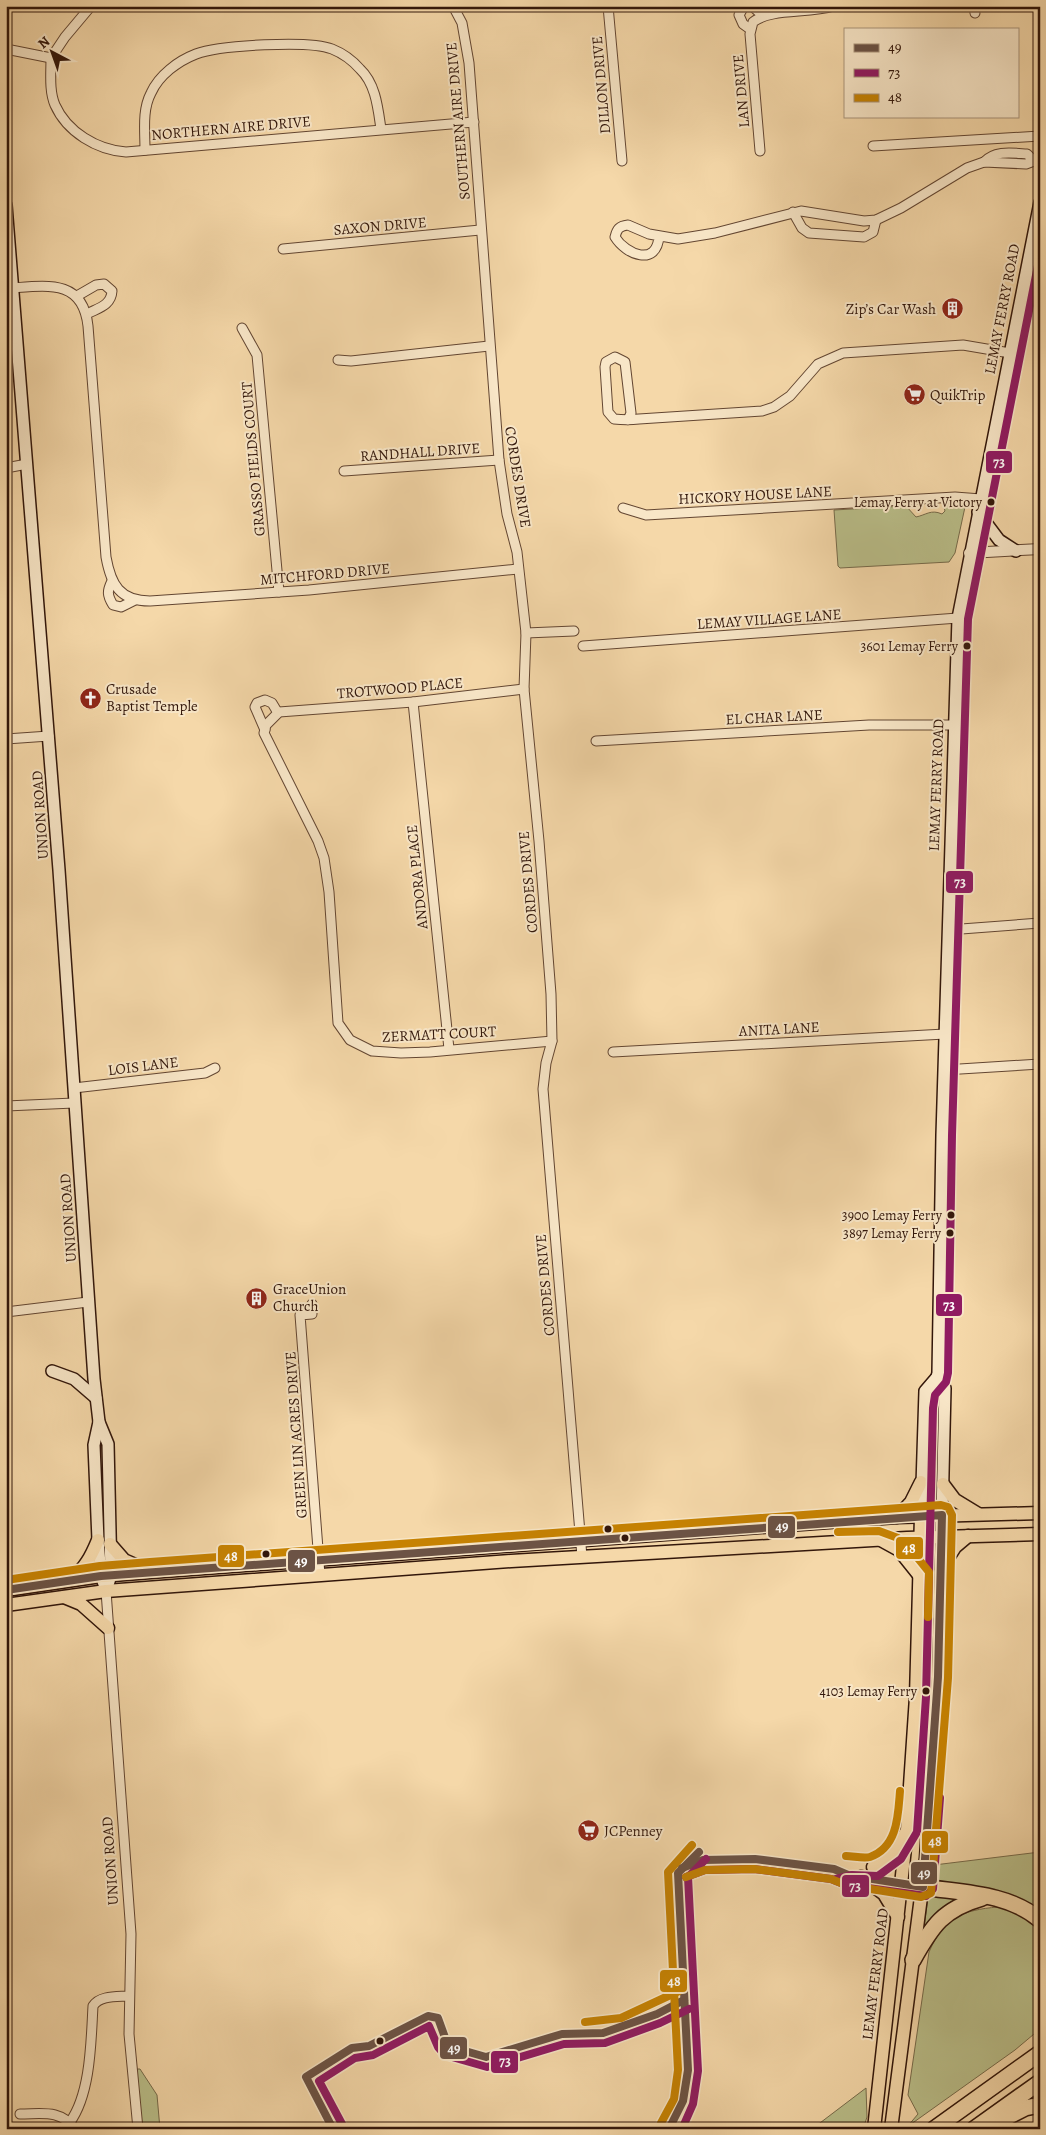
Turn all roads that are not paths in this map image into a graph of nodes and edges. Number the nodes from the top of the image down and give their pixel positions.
1 (90, 6) edge
2 (453, 6) edge
3 (608, 6) edge
4 (744, 6) edge
5 (752, 6) edge
6 (832, 6) edge
7 (763, 16) junction
8 (750, 29) junction
9 (6, 49) edge
10 (52, 58) junction
11 (474, 122) junction
12 (381, 129) junction
13 (1040, 136) edge
14 (873, 146) dead end
15 (145, 150) junction
16 (760, 151) dead end
17 (622, 161) dead end
18 (1037, 162) edge
19 (1040, 202) edge
20 (6, 205) edge
21 (479, 206) joint
22 (793, 212) junction
23 (876, 220) junction
24 (1038, 220) edge
25 (480, 230) junction
26 (659, 236) junction
27 (283, 249) dead end
28 (13, 288) junction
29 (77, 296) junction
30 (87, 314) junction
31 (242, 328) dead end
32 (489, 346) junction
33 (1010, 353) junction
34 (338, 360) dead end
35 (628, 420) junction
36 (499, 460) junction
37 (27, 464) junction
38 (6, 468) edge
39 (344, 471) dead end
40 (980, 499) junction
41 (622, 508) dead end
42 (978, 512) junction
43 (1040, 549) edge
44 (1016, 551) junction
45 (969, 553) junction
46 (518, 569) junction
47 (112, 581) junction
48 (279, 592) junction
49 (134, 600) junction
50 (958, 618) junction
51 (574, 631) dead end
52 (526, 633) junction
53 (583, 646) dead end
54 (524, 689) junction
55 (413, 702) junction
56 (278, 712) junction
57 (954, 725) junction
58 (265, 730) junction
59 (49, 736) junction
60 (6, 739) edge
61 (596, 741) dead end
62 (1040, 923) edge
63 (948, 930) junction
64 (945, 1034) junction
65 (552, 1041) junction
66 (449, 1049) junction
67 (613, 1052) dead end
68 (1040, 1064) edge
69 (215, 1068) dead end
70 (944, 1070) junction
71 (74, 1088) junction
72 (74, 1103) junction
73 (6, 1106) edge
74 (88, 1302) junction
75 (312, 1304) dead end
76 (6, 1312) edge
77 (52, 1371) dead end
78 (937, 1377) junction
79 (96, 1398) junction
80 (921, 1482) junction
81 (943, 1484) junction
82 (1040, 1513) edge
83 (978, 1514) junction
84 (942, 1515) junction
85 (921, 1516) junction
86 (897, 1517) junction
87 (1040, 1534) edge
88 (968, 1536) junction
89 (920, 1537) junction
90 (942, 1537) junction
91 (880, 1539) junction
92 (581, 1541) junction
93 (104, 1542) junction
94 (582, 1557) junction
95 (319, 1560) junction
96 (940, 1569) junction
97 (151, 1572) junction
98 (320, 1575) junction
99 (919, 1575) junction
100 (106, 1576) junction
101 (71, 1580) junction
102 (6, 1590) edge
103 (106, 1591) junction
104 (64, 1597) junction
105 (6, 1605) edge
106 (108, 1628) junction
107 (907, 1830) junction
108 (873, 1867) dead end
109 (861, 1877) dead end
110 (923, 1886) junction
111 (986, 1897) junction
112 (898, 1917) junction
113 (1040, 1920) edge
114 (913, 1960) junction
115 (129, 1996) junction
116 (1040, 2040) edge
117 (1040, 2054) edge
118 (1040, 2082) edge
119 (996, 2084) junction
120 (1040, 2106) edge
121 (20, 2114) dead end
122 (875, 2124) edge
123 (72, 2126) edge
124 (138, 2129) edge
125 (891, 2129) edge
126 (934, 2129) edge
127 (974, 2129) edge
128 (984, 2129) edge

1 - 10 street
2 - 11 street, SOUTHERN AIRE DRIVE
3 - 17 street, DILLON DRIVE
4 - 8 street, LAN DRIVE
5 - 7 street
6 - 7 street
7 - 8 street
8 - 16 street, LAN DRIVE
9 - 10 street
10 - 15 street, NORTHERN AIRE DRIVE
11 - 12 street, NORTHERN AIRE DRIVE
11 - 21 street, SOUTHERN AIRE DRIVE
12 - 15 street, NORTHERN AIRE DRIVE
12 - 15 street
13 - 14 street
18 - 23 street
19 - 24 main road, LEMAY FERRY ROAD
20 - 28 main road, UNION ROAD
21 - 25 street, CORDES DRIVE
22 - 23 street
22 - 23 street
22 - 26 street
24 - 33 main road, LEMAY FERRY ROAD
25 - 27 street, SAXON DRIVE
25 - 32 street, CORDES DRIVE
26 - 26 street
28 - 29 street
28 - 37 main road, UNION ROAD
29 - 30 street, MITCHFORD DRIVE
29 - 30 street
30 - 47 street, MITCHFORD DRIVE
31 - 48 street, GRASSO FIELDS COURT
32 - 34 street
32 - 36 street, CORDES DRIVE
33 - 35 street
33 - 40 main road, LEMAY FERRY ROAD
35 - 35 street
36 - 39 street, RANDHALL DRIVE
36 - 46 street, CORDES DRIVE
37 - 38 street
37 - 59 main road, UNION ROAD
40 - 41 street, HICKORY HOUSE LANE
40 - 42 main road, LEMAY FERRY ROAD
42 - 44 main road
42 - 45 main road, LEMAY FERRY ROAD
43 - 44 street
44 - 45 street
45 - 50 main road, LEMAY FERRY ROAD
46 - 48 street, MITCHFORD DRIVE
46 - 52 street, CORDES DRIVE
47 - 49 street
47 - 49 street, MITCHFORD DRIVE
48 - 49 street, MITCHFORD DRIVE
50 - 53 street, LEMAY VILLAGE LANE
50 - 57 main road, LEMAY FERRY ROAD
51 - 52 street
52 - 54 street, CORDES DRIVE
54 - 55 street, TROTWOOD PLACE
54 - 65 street, CORDES DRIVE
55 - 56 street, TROTWOOD PLACE
55 - 66 street, ANDORA PLACE
56 - 58 street
56 - 58 street
57 - 61 street, EL CHAR LANE
57 - 63 main road, LEMAY FERRY ROAD
58 - 66 street, ZERMATT COURT
59 - 60 street
59 - 71 main road, UNION ROAD
62 - 63 street
63 - 64 main road, LEMAY FERRY ROAD
64 - 67 street, ANITA LANE
64 - 70 main road, LEMAY FERRY ROAD
65 - 66 street, ZERMATT COURT
65 - 92 street, CORDES DRIVE
68 - 70 street
69 - 71 street, LOIS LANE
70 - 78 main road, LEMAY FERRY ROAD
71 - 72 main road, UNION ROAD
72 - 73 street
72 - 74 main road, UNION ROAD
74 - 76 street
74 - 79 main road, UNION ROAD
75 - 95 street, GREEN LIN ACRES DRIVE
77 - 79 main road
78 - 80 main road, LEMAY FERRY ROAD
78 - 81 main road, LEMAY FERRY ROAD
79 - 93 main road, UNION ROAD
80 - 85 main road, LEMAY FERRY ROAD
80 - 86 main road
81 - 83 main road
81 - 84 main road, LEMAY FERRY ROAD
82 - 83 main road
83 - 84 main road
84 - 85 main road
84 - 90 main road, LEMAY FERRY ROAD
85 - 86 main road
85 - 89 main road, LEMAY FERRY ROAD
86 - 92 main road
87 - 88 main road
88 - 90 main road
88 - 96 main road
89 - 90 main road
89 - 91 main road
89 - 99 main road, LEMAY FERRY ROAD
90 - 96 main road, LEMAY FERRY ROAD
91 - 94 main road
91 - 99 main road
92 - 94 street, CORDES DRIVE
92 - 95 main road
93 - 97 main road
93 - 100 main road, UNION ROAD
93 - 101 main road
94 - 98 main road
95 - 97 main road
95 - 98 street, GREEN LIN ACRES DRIVE
96 - 110 main road, LEMAY FERRY ROAD
97 - 100 main road
98 - 103 main road
99 - 107 main road, LEMAY FERRY ROAD
100 - 101 main road
100 - 103 main road, UNION ROAD
101 - 102 main road
103 - 104 main road
103 - 106 street, UNION ROAD
104 - 105 main road
104 - 106 main road
106 - 115 street, UNION ROAD
107 - 108 main road
107 - 112 main road, LEMAY FERRY ROAD
109 - 112 main road
110 - 111 highway
110 - 114 main road, LEMAY FERRY ROAD
111 - 113 highway
111 - 114 highway
112 - 122 main road, LEMAY FERRY ROAD
114 - 125 main road, LEMAY FERRY ROAD
115 - 123 street
115 - 124 street, UNION ROAD
116 - 119 highway
117 - 119 highway
118 - 127 highway
119 - 126 highway
120 - 128 highway
121 - 123 street

